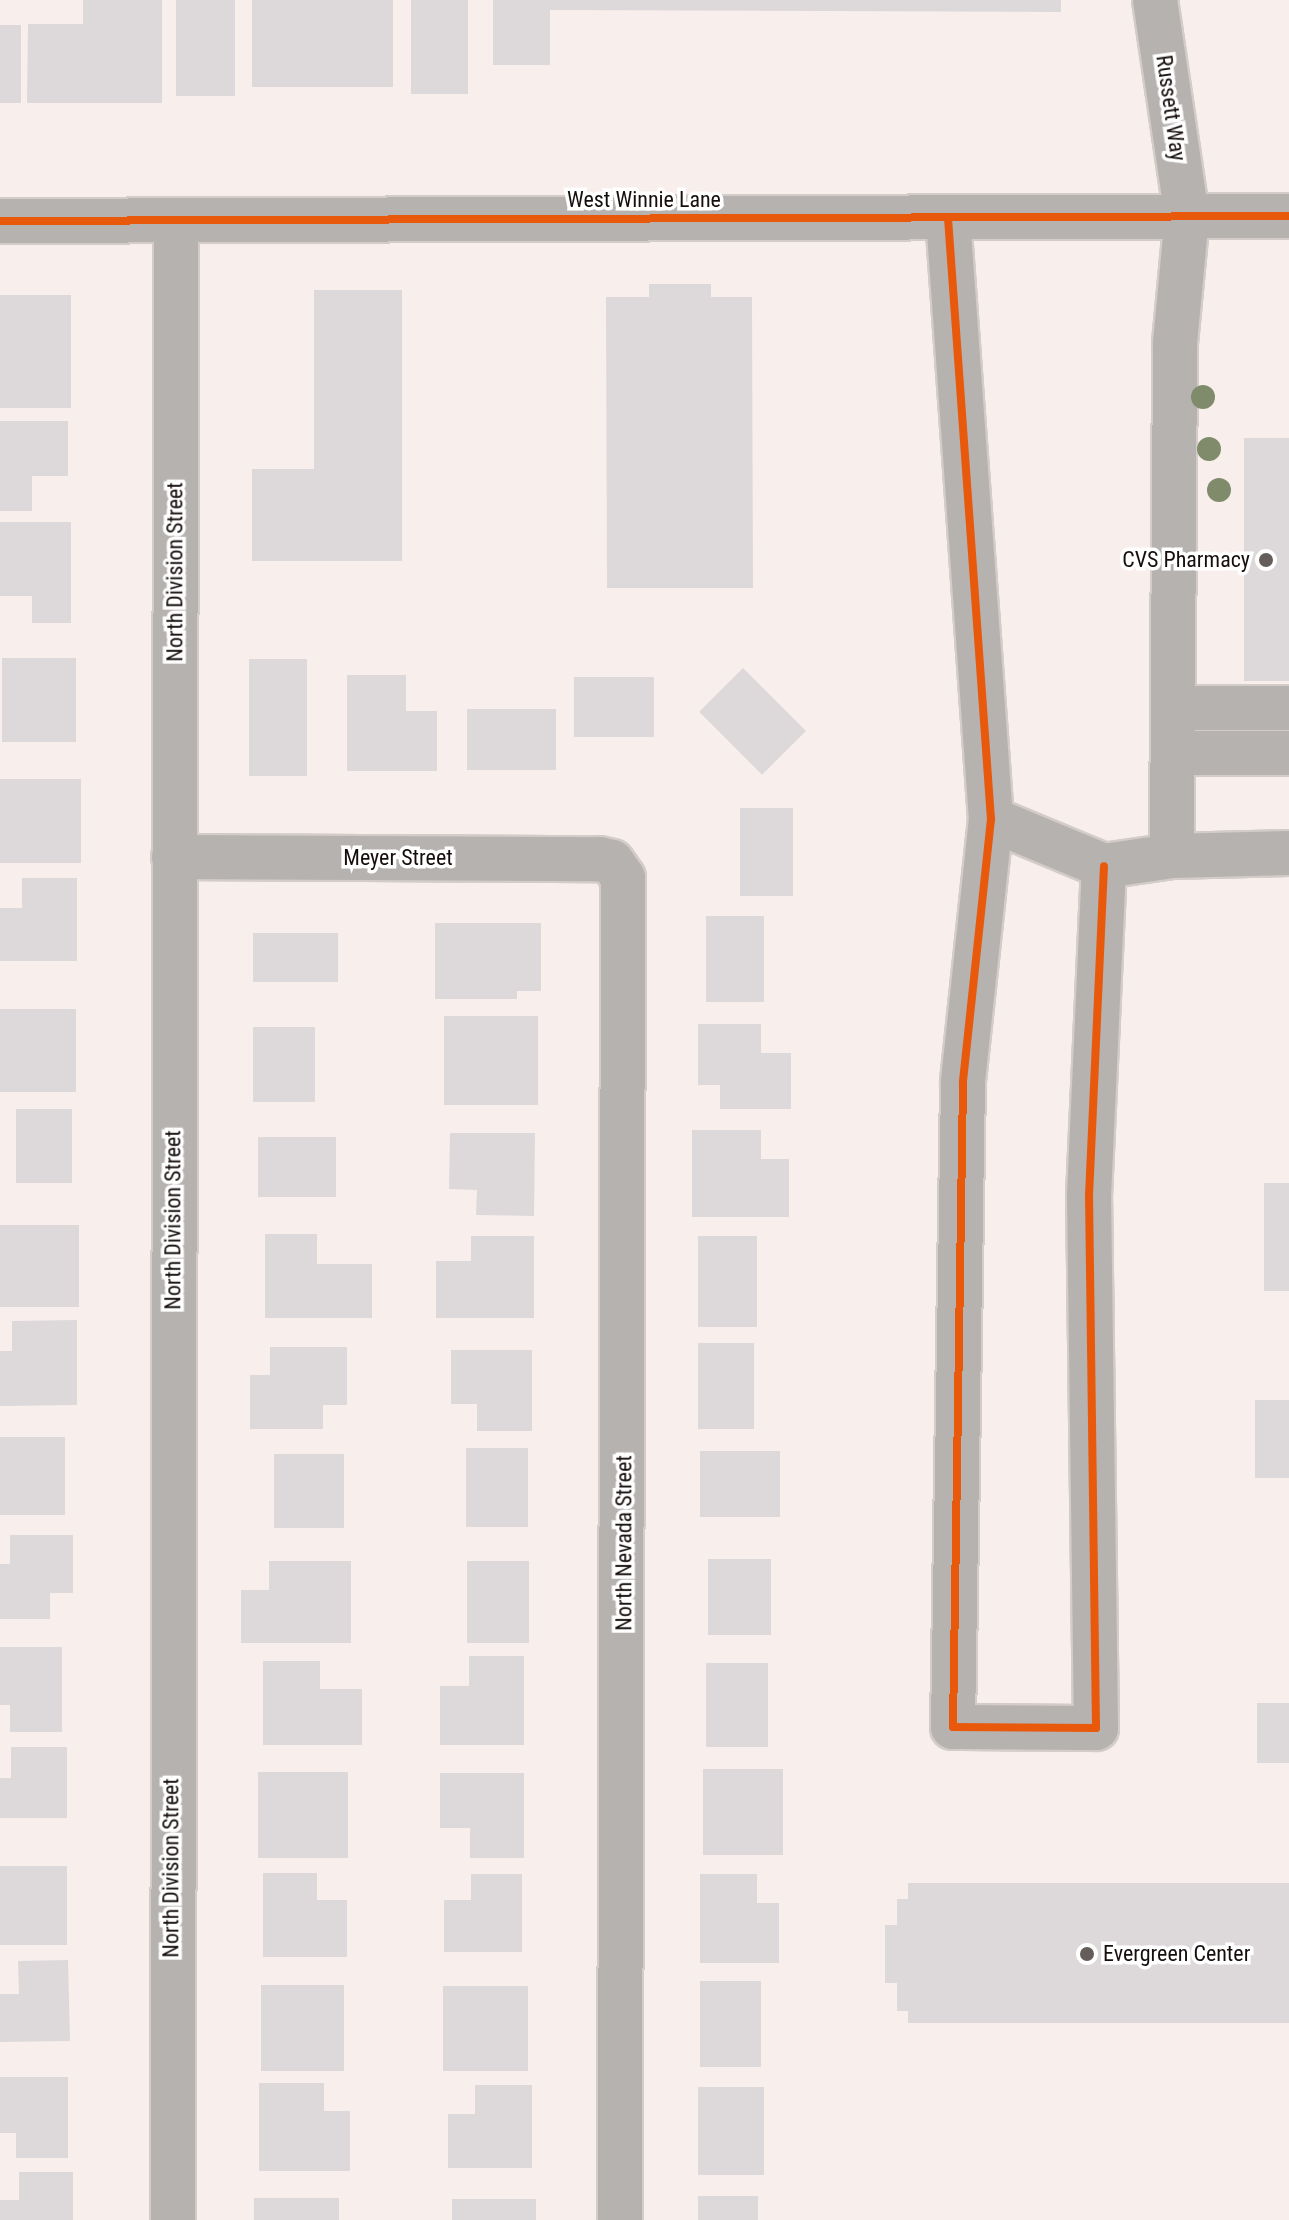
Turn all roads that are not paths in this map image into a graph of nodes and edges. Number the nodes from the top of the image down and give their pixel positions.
1 (1155, 0) edge
2 (1187, 216) junction
3 (1289, 216) edge
4 (948, 218) junction
5 (176, 220) junction
6 (0, 221) edge
7 (1173, 708) junction
8 (1289, 708) edge
9 (1173, 753) junction
10 (1289, 753) edge
11 (991, 819) junction
12 (1289, 853) edge
13 (1172, 856) junction
14 (174, 857) junction
15 (1104, 866) junction
16 (615, 870) joint
17 (173, 2220) edge
18 (620, 2220) edge

1 - 2 street, Russett Way
2 - 3 street, West Winnie Lane
2 - 4 street, West Winnie Lane
2 - 7 street, Russett Way
4 - 5 street, West Winnie Lane
4 - 11 street
5 - 6 street, West Winnie Lane
5 - 14 street, North Division Street
7 - 8 street
7 - 9 street, Russett Way
9 - 10 street
9 - 13 street, Russett Way
11 - 15 street
11 - 15 street
12 - 13 street
13 - 15 street
14 - 16 street, Meyer Street
14 - 17 street, North Division Street
16 - 18 street, North Nevada Street

